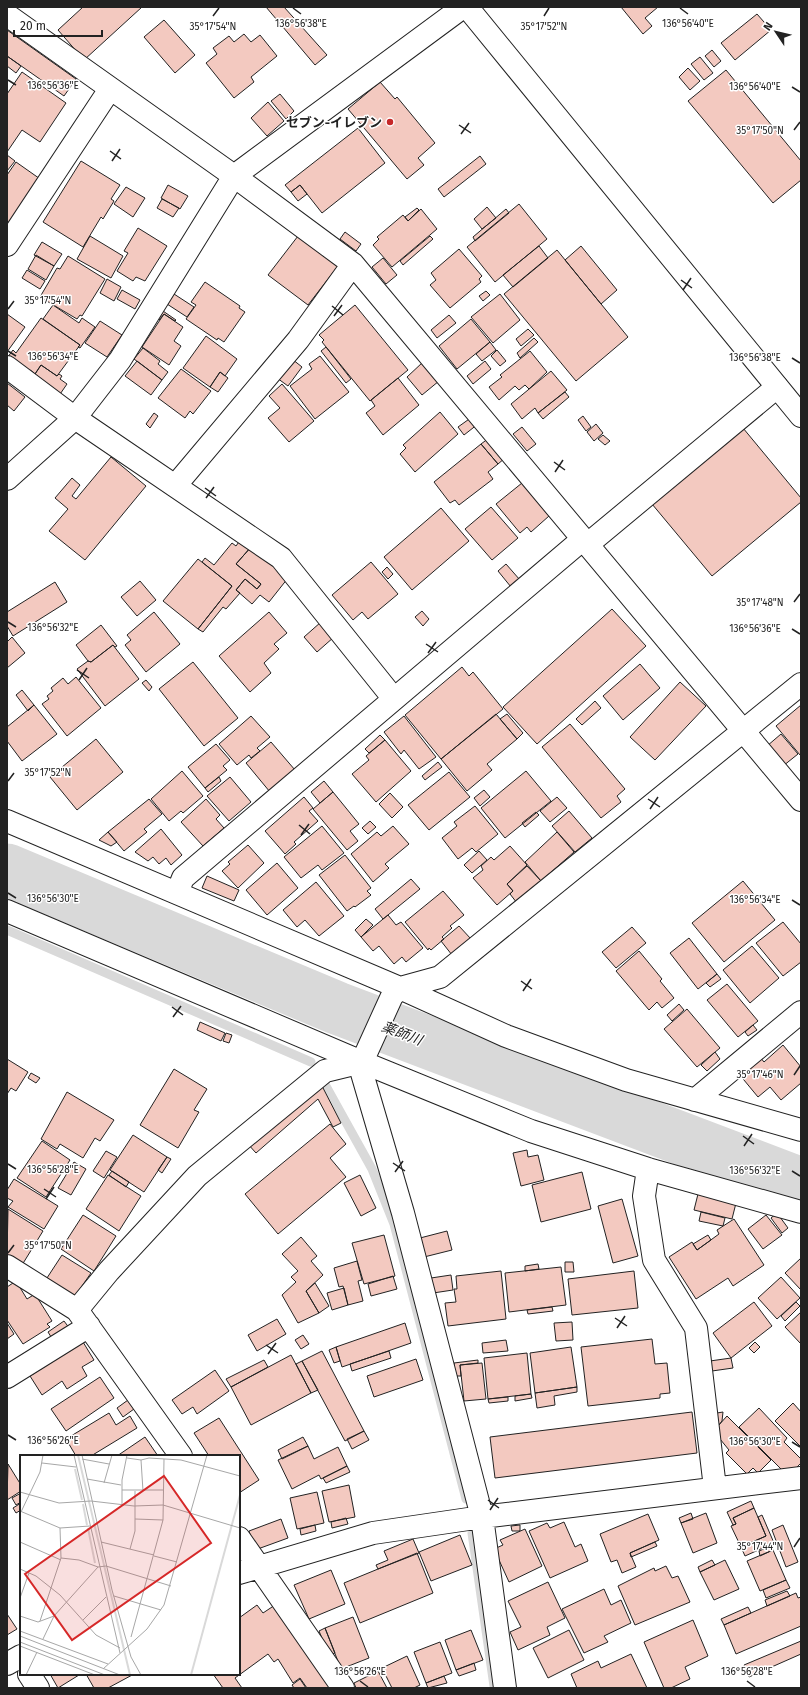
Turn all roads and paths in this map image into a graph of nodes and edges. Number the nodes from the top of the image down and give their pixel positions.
1 (463, 7) edge
2 (467, 7) edge
3 (7, 16) edge
4 (110, 88) junction
5 (234, 176) junction
6 (7, 245) edge
7 (353, 264) junction
8 (7, 367) edge
9 (777, 387) junction
10 (801, 416) edge
11 (75, 418) junction
12 (7, 479) edge
13 (175, 486) junction
14 (585, 541) junction
15 (801, 684) edge
16 (394, 699) junction
17 (744, 731) junction
18 (801, 800) edge
19 (7, 821) edge
20 (177, 893) junction
21 (7, 911) edge
22 (396, 992) junction
23 (801, 1012) edge
24 (363, 1058) junction
25 (695, 1100) junction
26 (801, 1130) edge
27 (648, 1169) junction
28 (801, 1212) edge
29 (7, 1266) edge
30 (83, 1318) junction
31 (7, 1377) edge
32 (180, 1455) edge
33 (801, 1478) edge
34 (715, 1488) junction
35 (482, 1517) junction
36 (240, 1539) edge
37 (259, 1567) junction
38 (240, 1573) edge
39 (28, 1675) edge
40 (38, 1688) edge
41 (343, 1688) edge
42 (505, 1688) edge

1 - 5 street
2 - 9 street
3 - 4 street
4 - 5 street
4 - 6 street
5 - 7 street
5 - 11 street
7 - 13 street
7 - 14 street
8 - 11 street
9 - 10 street
9 - 14 street
11 - 12 street
11 - 13 street
13 - 16 street
14 - 16 street
14 - 17 street
15 - 17 street
16 - 20 street
17 - 18 street
17 - 22 street
19 - 20 street
20 - 22 street
21 - 24 street
22 - 24 street
22 - 25 street
23 - 25 street
24 - 27 street
24 - 30 street
24 - 35 street
25 - 26 street
27 - 28 street
27 - 34 street
29 - 30 street
30 - 31 street
30 - 32 street
33 - 34 street
34 - 35 street
35 - 37 street
35 - 42 street
36 - 37 street
37 - 38 street
37 - 41 street
39 - 40 street

